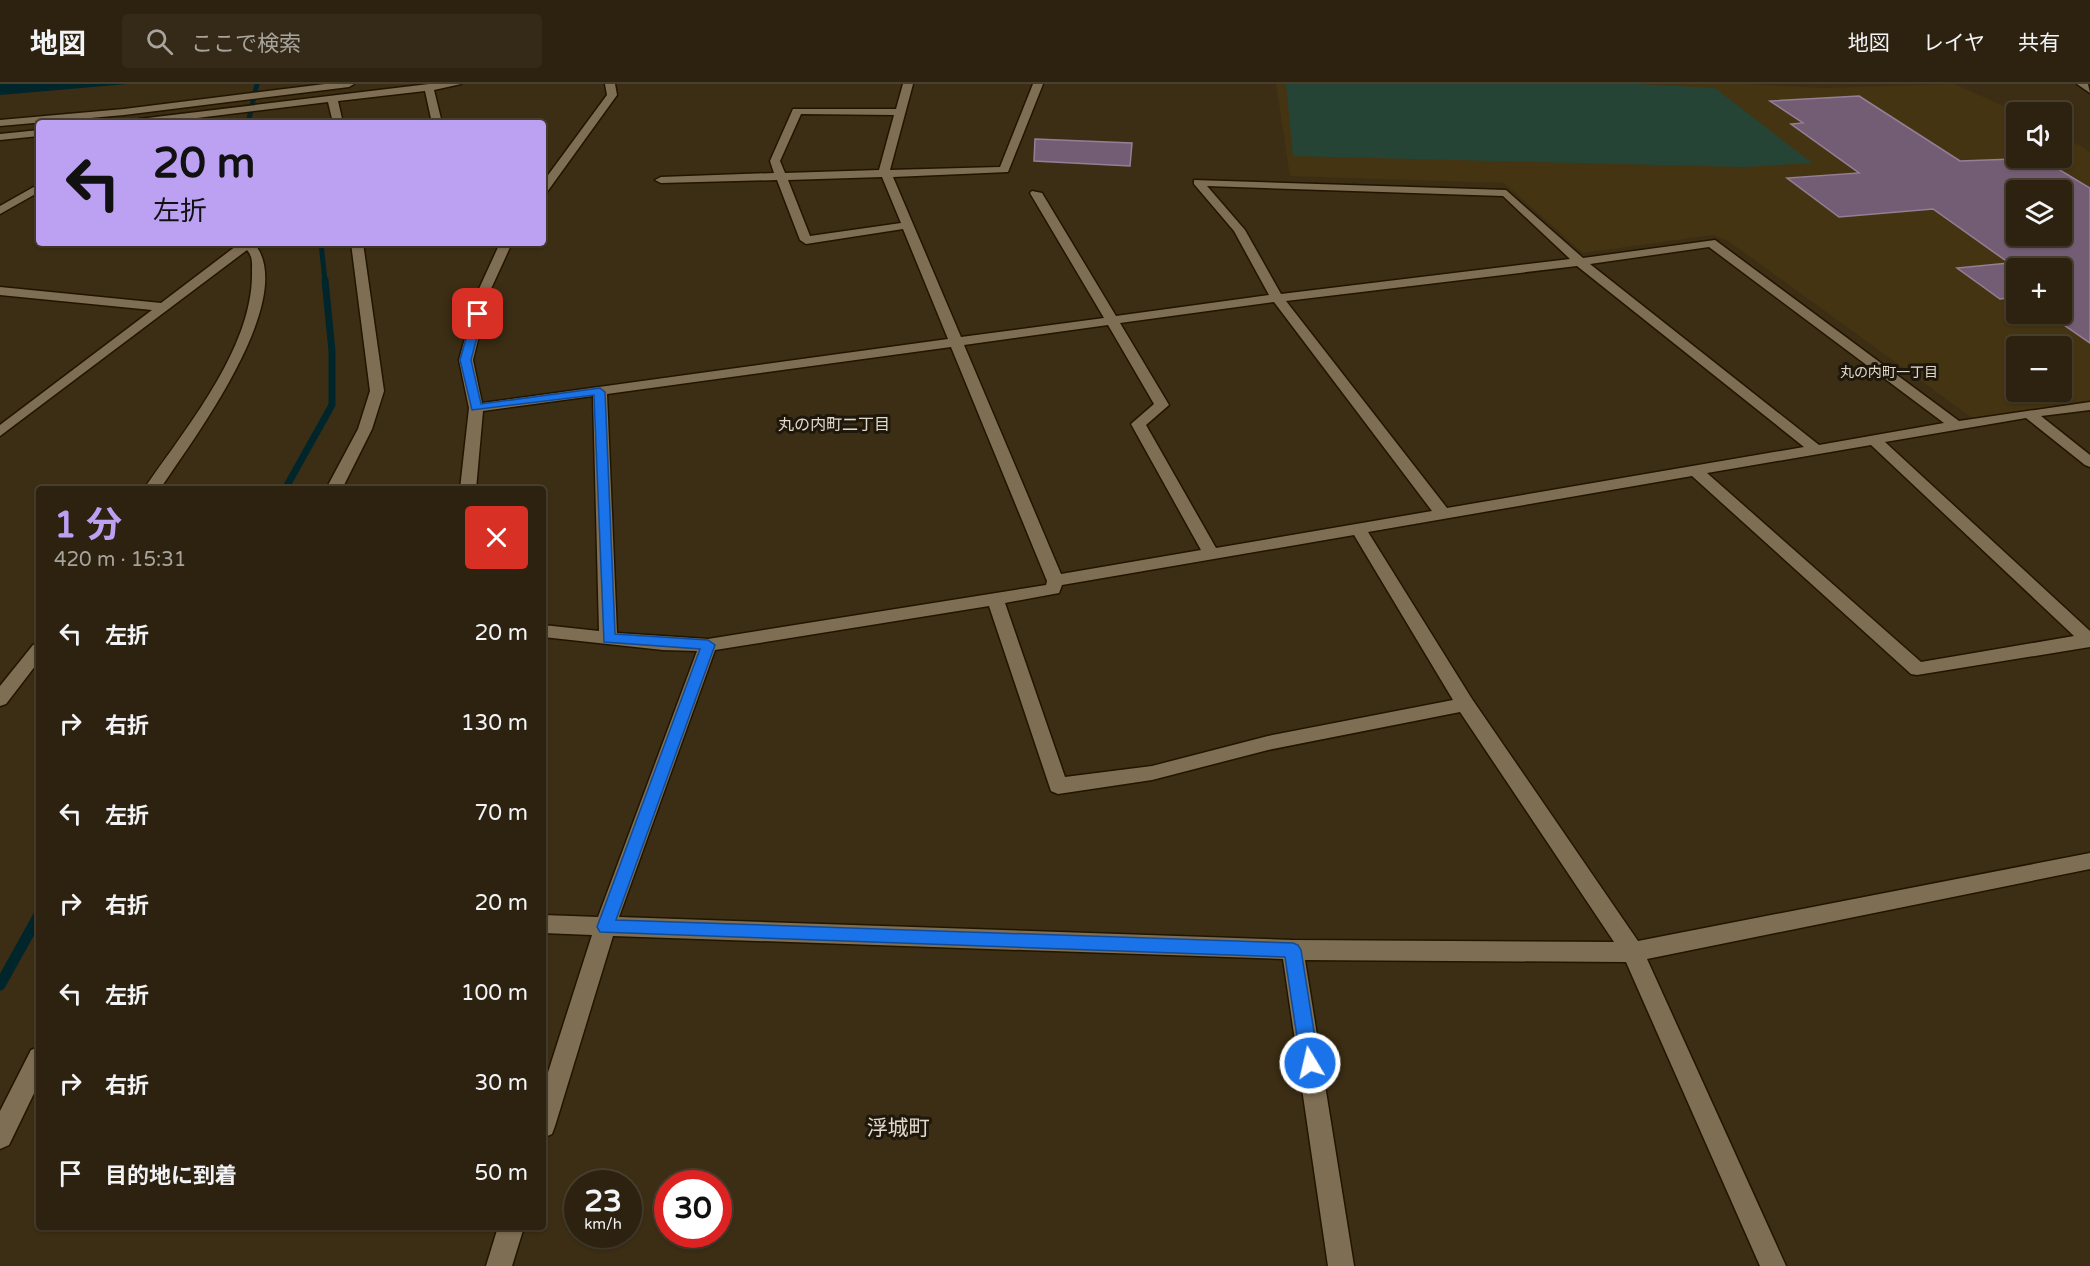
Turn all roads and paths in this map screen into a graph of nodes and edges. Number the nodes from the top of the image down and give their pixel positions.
1 (349, 84) edge
2 (456, 84) edge
3 (610, 84) edge
4 (908, 84) edge
5 (1038, 84) edge
6 (429, 87) junction
7 (333, 100) junction
8 (900, 112) junction
9 (160, 120) edge
10 (337, 120) edge
11 (436, 120) edge
12 (0, 123) edge
13 (36, 133) edge
14 (0, 137) edge
15 (546, 164) edge
16 (560, 166) junction
17 (886, 173) junction
18 (781, 176) junction
19 (661, 180) dead end
20 (546, 186) edge
21 (36, 189) edge
22 (1036, 193) dead end
23 (0, 211) edge
24 (908, 225) junction
25 (244, 246) edge
26 (250, 246) edge
27 (357, 246) edge
28 (505, 246) edge
29 (1580, 262) junction
30 (0, 291) edge
31 (1277, 298) junction
32 (163, 307) junction
33 (1112, 322) junction
34 (958, 344) junction
35 (600, 392) junction
36 (2090, 406) edge
37 (476, 408) junction
38 (2029, 413) junction
39 (1957, 426) junction
40 (0, 432) edge
41 (1874, 440) junction
42 (1817, 450) junction
43 (2090, 462) edge
44 (1695, 471) junction
45 (154, 486) edge
46 (336, 486) edge
47 (468, 486) edge
48 (1443, 514) junction
49 (1358, 528) junction
50 (1210, 554) junction
51 (1055, 580) junction
52 (996, 601) junction
53 (546, 632) edge
54 (608, 638) junction
55 (2090, 640) edge
56 (708, 645) junction
57 (36, 653) edge
58 (0, 699) edge
59 (1465, 704) junction
60 (2090, 861) edge
61 (546, 924) edge
62 (605, 927) junction
63 (1293, 950) junction
64 (1633, 952) junction
65 (36, 1064) edge
66 (546, 1116) edge
67 (0, 1137) edge
68 (510, 1230) edge
69 (499, 1266) edge
70 (1341, 1266) edge
71 (1773, 1266) edge

1 - 12 street
2 - 6 street
3 - 16 street
4 - 8 street
5 - 17 street
6 - 7 street
6 - 11 street
7 - 9 street
7 - 10 street
8 - 17 street
8 - 18 street
13 - 14 street
15 - 16 street
16 - 20 street
17 - 18 street
17 - 24 street
18 - 19 street
18 - 24 street
21 - 23 street
22 - 33 street
24 - 34 street
25 - 32 street
26 - 45 street
27 - 46 street
28 - 37 street
29 - 31 street
29 - 31 street
29 - 39 street
29 - 42 street
30 - 32 street
31 - 33 street
31 - 48 street
32 - 40 street
33 - 34 street
33 - 50 street
34 - 35 street
34 - 51 street
35 - 37 street
35 - 54 street
36 - 38 street
37 - 47 street
38 - 39 street
38 - 43 street
39 - 41 street
41 - 42 street
41 - 55 street
42 - 44 street
44 - 48 street
44 - 55 street
48 - 49 street
49 - 50 street
49 - 59 street
50 - 51 street
51 - 52 street
52 - 56 street
52 - 59 street
53 - 54 street
54 - 56 street
56 - 62 street
57 - 58 street
59 - 64 street
60 - 64 street
61 - 62 street
62 - 63 street
62 - 66 street
63 - 64 street
63 - 70 street
64 - 71 street
65 - 67 street
68 - 69 street

